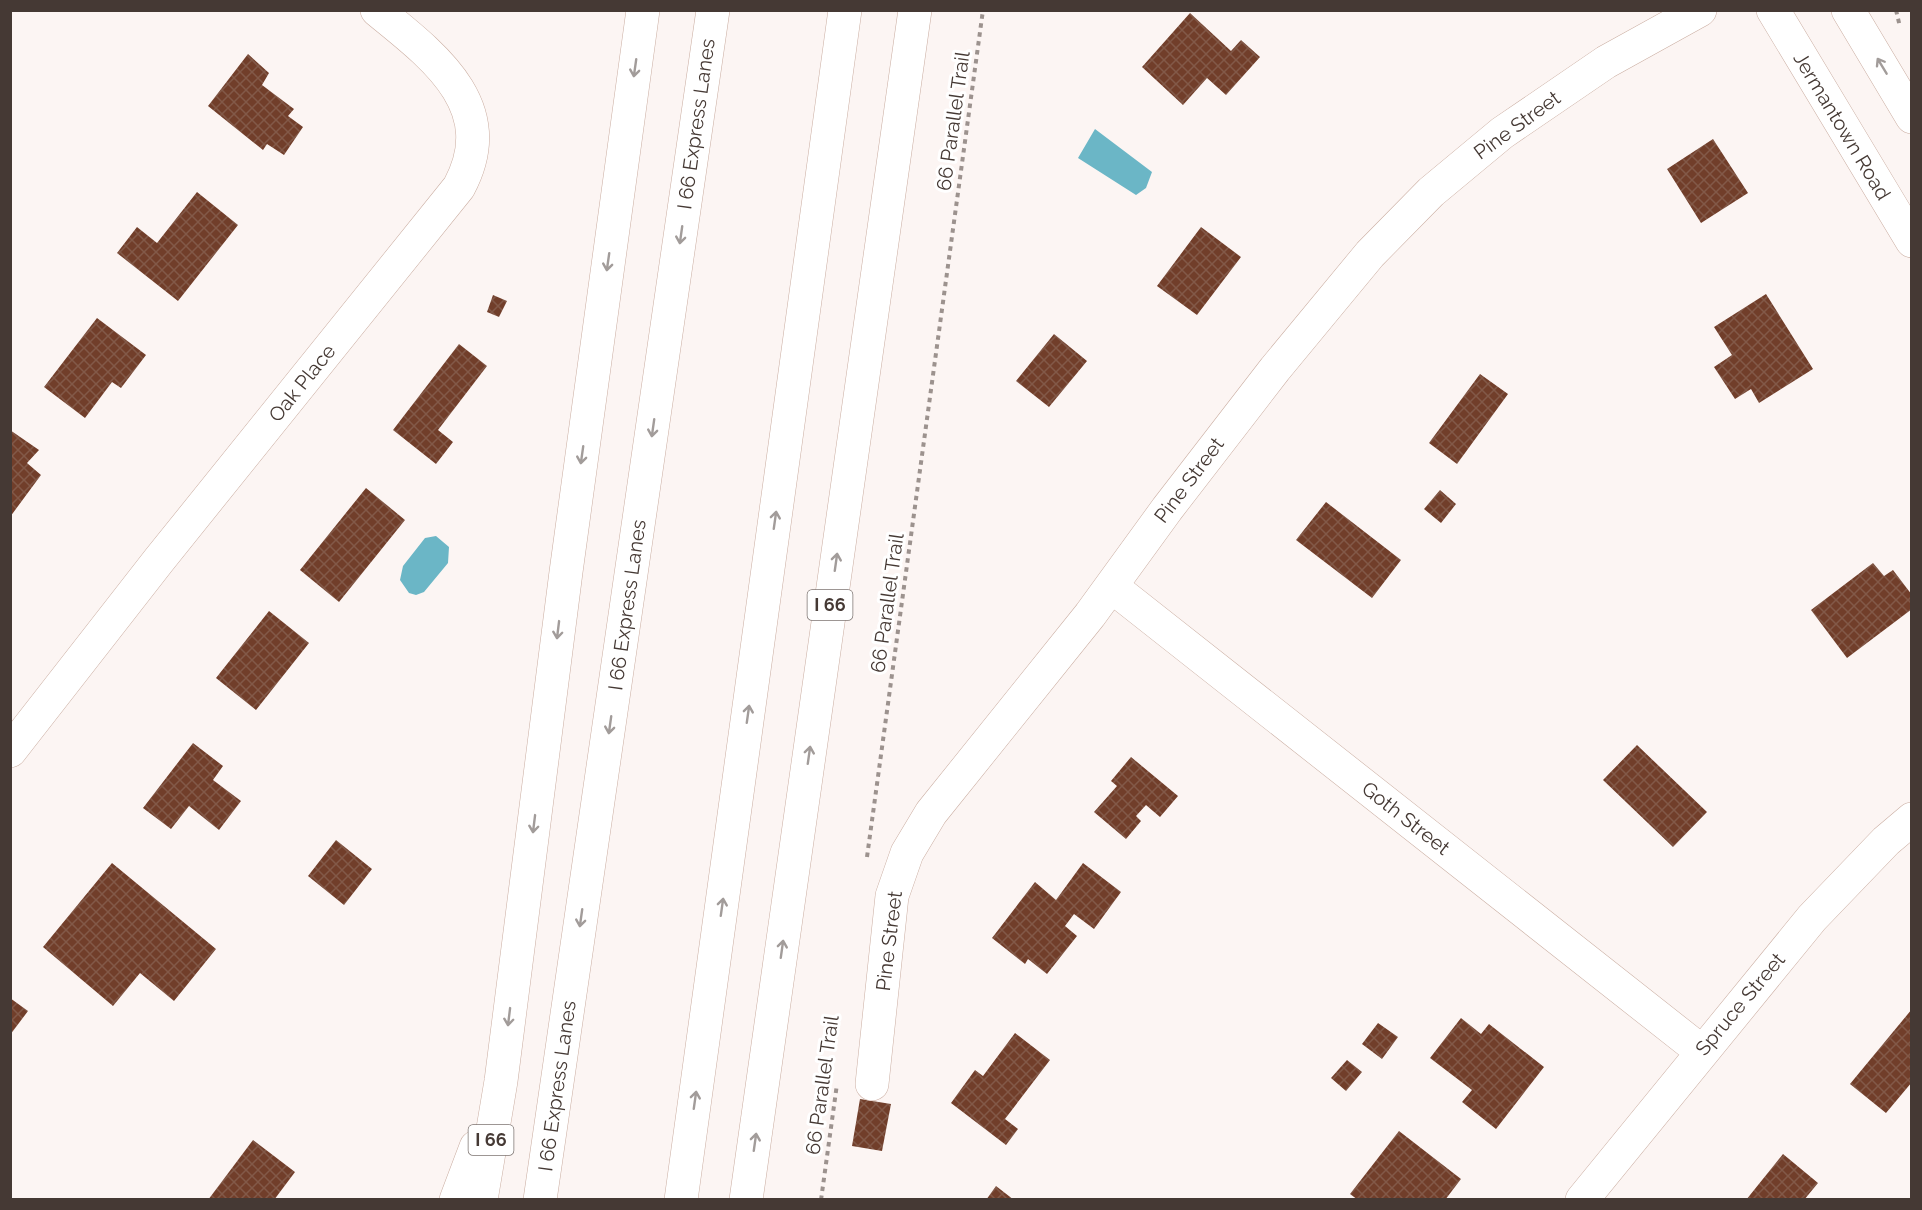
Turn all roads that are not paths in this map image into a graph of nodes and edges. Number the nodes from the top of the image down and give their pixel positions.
1 (377, 10) edge
2 (643, 10) edge
3 (712, 10) edge
4 (845, 10) edge
5 (915, 10) edge
6 (1700, 10) edge
7 (1773, 10) edge
8 (1848, 10) edge
9 (1911, 117) edge
10 (1911, 241) edge
11 (1111, 585) junction
12 (10, 751) edge
13 (1911, 819) edge
14 (1701, 1051) junction
15 (501, 1081) junction
16 (873, 1084) dead end
17 (456, 1200) edge
18 (481, 1200) edge
19 (540, 1200) edge
20 (681, 1200) edge
21 (746, 1200) edge
22 (1582, 1200) edge

1 - 12 main road, Oak Place
2 -> 15 main road, I 66
3 -> 19 main road, I 66 Express Lanes
20 -> 4 main road
21 -> 5 main road, I 66
6 - 11 main road, Pine Street
7 - 10 main road, Jermantown Road
9 -> 8 main road
11 - 14 main road, Goth Street
11 - 16 main road, Pine Street
13 - 14 main road, Spruce Street
14 - 22 main road, Spruce Street
15 - 17 main road
15 - 18 main road, I 66

